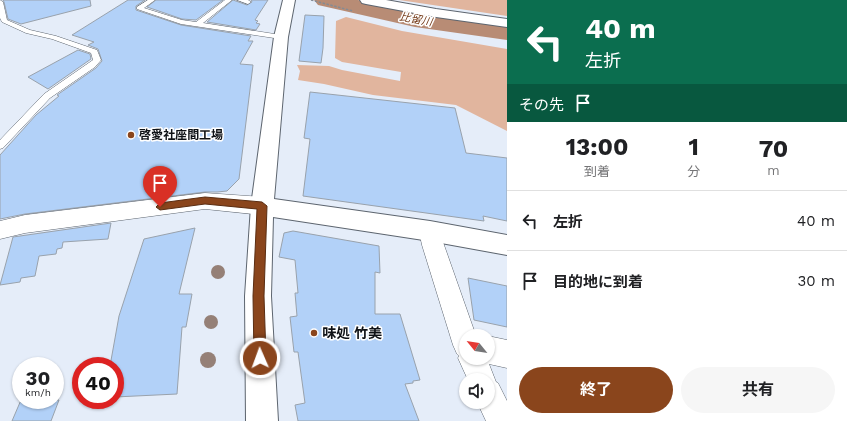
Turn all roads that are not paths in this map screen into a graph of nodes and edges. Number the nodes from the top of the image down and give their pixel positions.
1 (152, 0) edge
2 (229, 0) edge
3 (240, 0) edge
4 (289, 0) edge
5 (366, 0) edge
6 (0, 2) edge
7 (248, 2) dead end
8 (507, 23) edge
9 (197, 25) junction
10 (281, 37) junction
11 (0, 146) edge
12 (262, 206) junction
13 (0, 230) edge
14 (430, 231) junction
15 (507, 245) edge
16 (461, 329) edge
17 (495, 351) edge
18 (507, 354) edge
19 (495, 408) edge
20 (262, 421) edge
21 (501, 421) edge

1 - 9 lane
2 - 9 lane
3 - 7 lane
4 - 10 street
5 - 8 street
6 - 11 lane
9 - 10 lane
10 - 12 street
12 - 13 street
12 - 14 street
12 - 20 street
14 - 15 street
14 - 16 street
17 - 18 street
19 - 21 street

